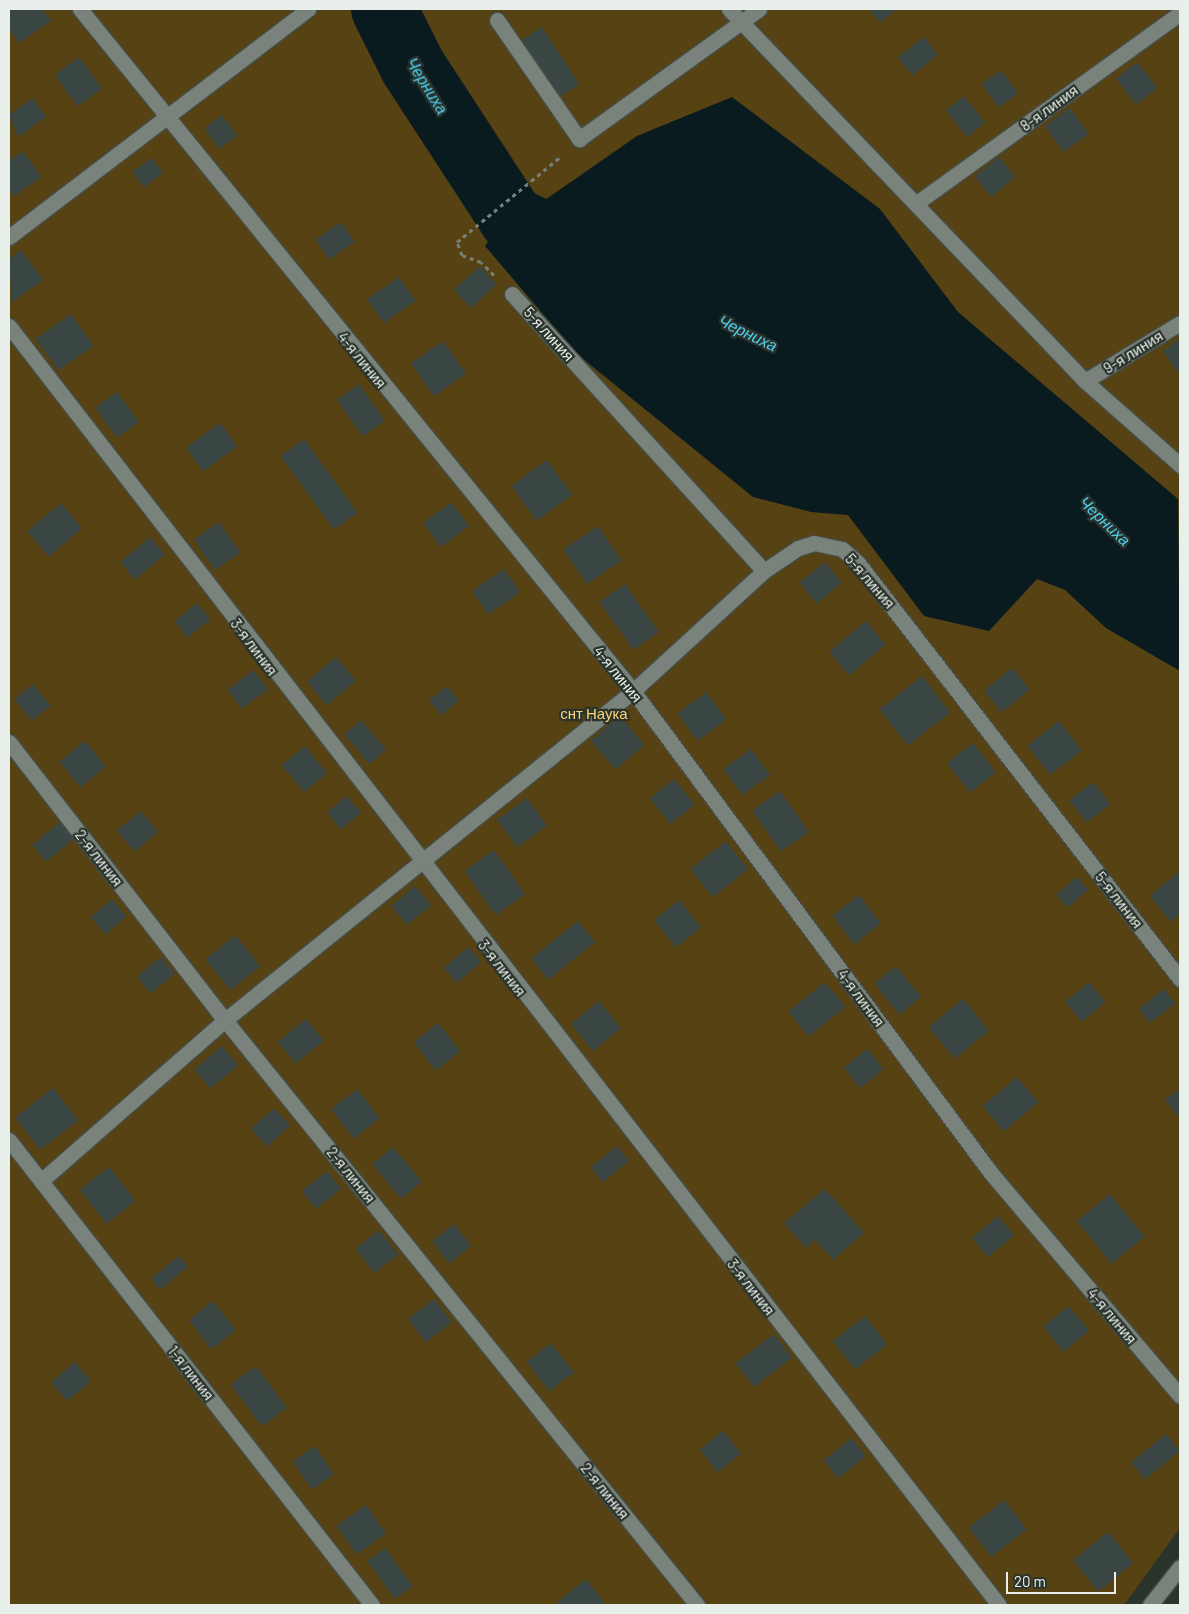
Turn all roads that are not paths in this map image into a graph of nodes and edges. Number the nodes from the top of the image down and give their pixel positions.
1 (80, 9) edge
2 (308, 9) edge
3 (729, 9) edge
4 (760, 9) edge
5 (1180, 13) edge
6 (497, 20) dead end
7 (740, 21) junction
8 (167, 121) junction
9 (918, 202) junction
10 (9, 237) edge
11 (512, 294) road end
12 (1180, 323) edge
13 (9, 326) edge
14 (1085, 381) junction
15 (1180, 465) edge
16 (764, 571) junction
17 (633, 691) junction
18 (9, 742) edge
19 (420, 862) junction
20 (1180, 980) edge
21 (225, 1020) junction
22 (9, 1140) edge
23 (41, 1182) junction
24 (1180, 1396) edge
25 (1180, 1568) edge
26 (372, 1605) edge
27 (697, 1605) edge
28 (999, 1605) edge
29 (1150, 1605) edge

1 - 8 lane, 4-я линия
2 - 8 lane
3 - 7 lane
4 - 7 lane
5 - 9 lane, 8-я линия
6 - 7 lane
7 - 9 lane
8 - 10 lane
8 - 17 lane, 4-я линия
9 - 14 lane
11 - 16 lane, 5-я линия
12 - 14 lane, 9-я линия
13 - 19 lane, 3-я линия
14 - 15 lane
16 - 17 lane
16 - 20 lane, 5-я линия
17 - 19 lane
17 - 24 lane, 4-я линия
18 - 21 lane, 2-я линия
19 - 21 lane
19 - 28 lane, 3-я линия
21 - 23 lane
21 - 27 lane, 2-я линия
22 - 23 lane, 1-я линия
23 - 26 lane, 1-я линия
25 - 29 lane

